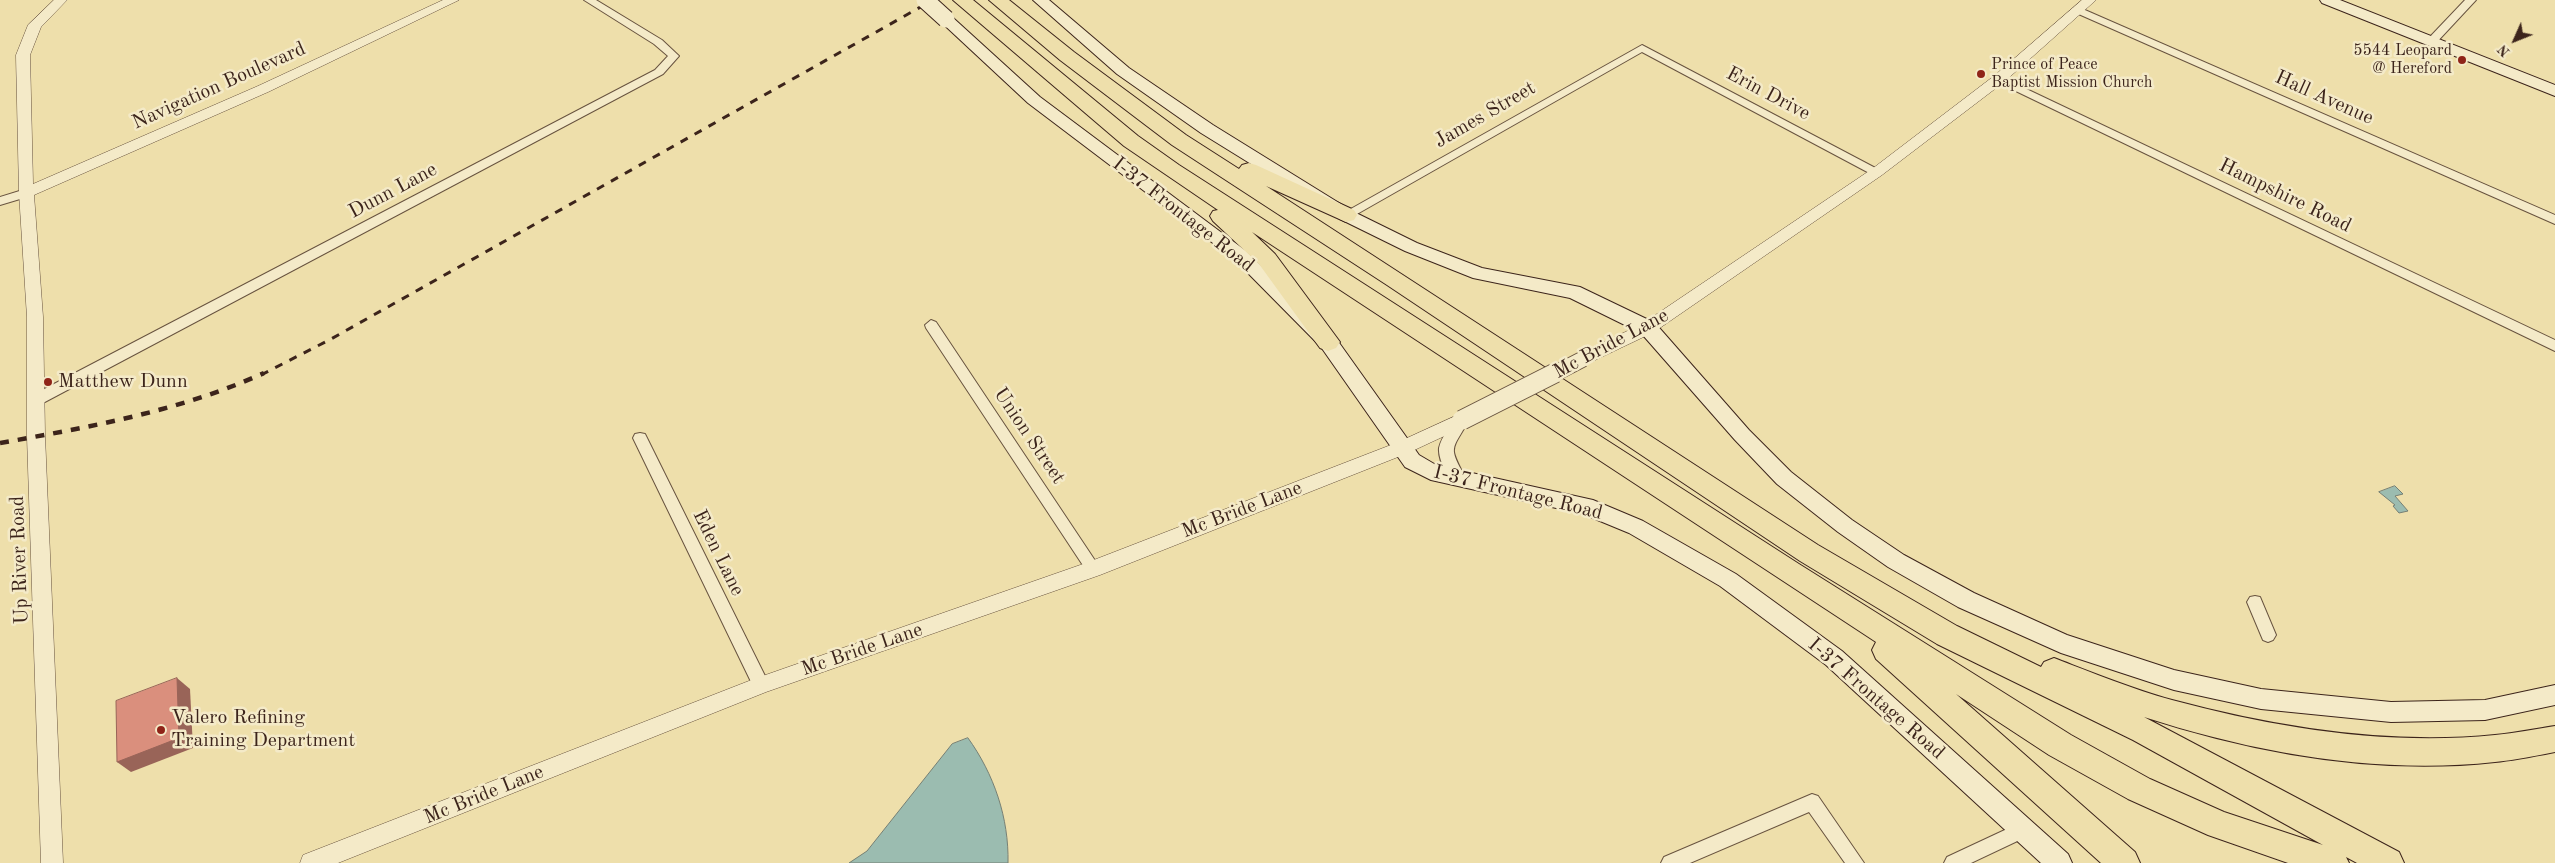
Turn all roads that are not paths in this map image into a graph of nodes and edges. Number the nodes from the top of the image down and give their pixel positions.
1 (61, 0) edge
2 (452, 0) edge
3 (589, 0) edge
4 (925, 0) edge
5 (998, 0) edge
6 (1007, 0) edge
7 (1040, 0) edge
8 (2327, 0) edge
9 (2470, 0) edge
10 (963, 2) edge
11 (2084, 5) edge
12 (1031, 28) junction
13 (2431, 42) junction
14 (1642, 48) joint
15 (1999, 79) junction
16 (1101, 82) junction
17 (2555, 91) edge
18 (1172, 170) junction
19 (1877, 172) junction
20 (26, 193) junction
21 (0, 202) edge
22 (1346, 216) junction
23 (2555, 220) edge
24 (931, 326) dead end
25 (1648, 328) junction
26 (1328, 342) junction
27 (2555, 346) edge
28 (36, 400) junction
29 (1462, 420) junction
30 (640, 438) dead end
31 (1402, 448) junction
32 (1459, 479) junction
33 (1799, 562) junction
34 (1093, 569) junction
35 (2255, 602) dead end
36 (2268, 635) dead end
37 (761, 685) junction
38 (2555, 694) edge
39 (2555, 739) edge
40 (2022, 830) junction
41 (52, 863) edge
42 (311, 863) edge
43 (1670, 863) edge
44 (1855, 863) edge
45 (1953, 863) edge
46 (2059, 863) edge
47 (2124, 863) edge
48 (2333, 863) edge
49 (2388, 863) edge

1 - 20 street, Up River Road
2 - 20 street, Navigation Boulevard
3 - 28 street, Dunn Lane
4 - 26 main road, I-37 Frontage Road, bridge
5 - 12 highway
6 - 12 highway
7 - 22 main road
8 - 13 main road
9 - 13 street
10 - 18 highway
11 - 15 street, Mc Bride Lane
11 - 23 street, Hall Avenue
12 - 16 highway
13 - 17 main road
14 - 19 street, Erin Drive
14 - 22 street, James Street
15 - 19 street, Mc Bride Lane
15 - 27 street, Hampshire Road
16 - 22 highway
16 - 33 highway
18 - 26 highway
18 - 33 highway
19 - 25 street, Mc Bride Lane
20 - 21 street, Navigation Boulevard
20 - 28 street, Up River Road
22 - 25 main road
24 - 34 street, Union Street
25 - 29 street, Mc Bride Lane, bridge
25 - 38 main road
26 - 31 main road, I-37 Frontage Road
28 - 41 street, Up River Road
29 - 31 street, Mc Bride Lane
29 - 32 street
30 - 37 street, Eden Lane
31 - 32 main road, I-37 Frontage Road
31 - 34 street, Mc Bride Lane
32 - 40 main road, I-37 Frontage Road
33 - 39 highway
33 - 47 highway
33 - 48 highway
33 - 49 highway
34 - 37 street, Mc Bride Lane
35 - 36 street
37 - 42 street, Mc Bride Lane
40 - 45 street
40 - 46 main road, I-37 Frontage Road
43 - 44 street

